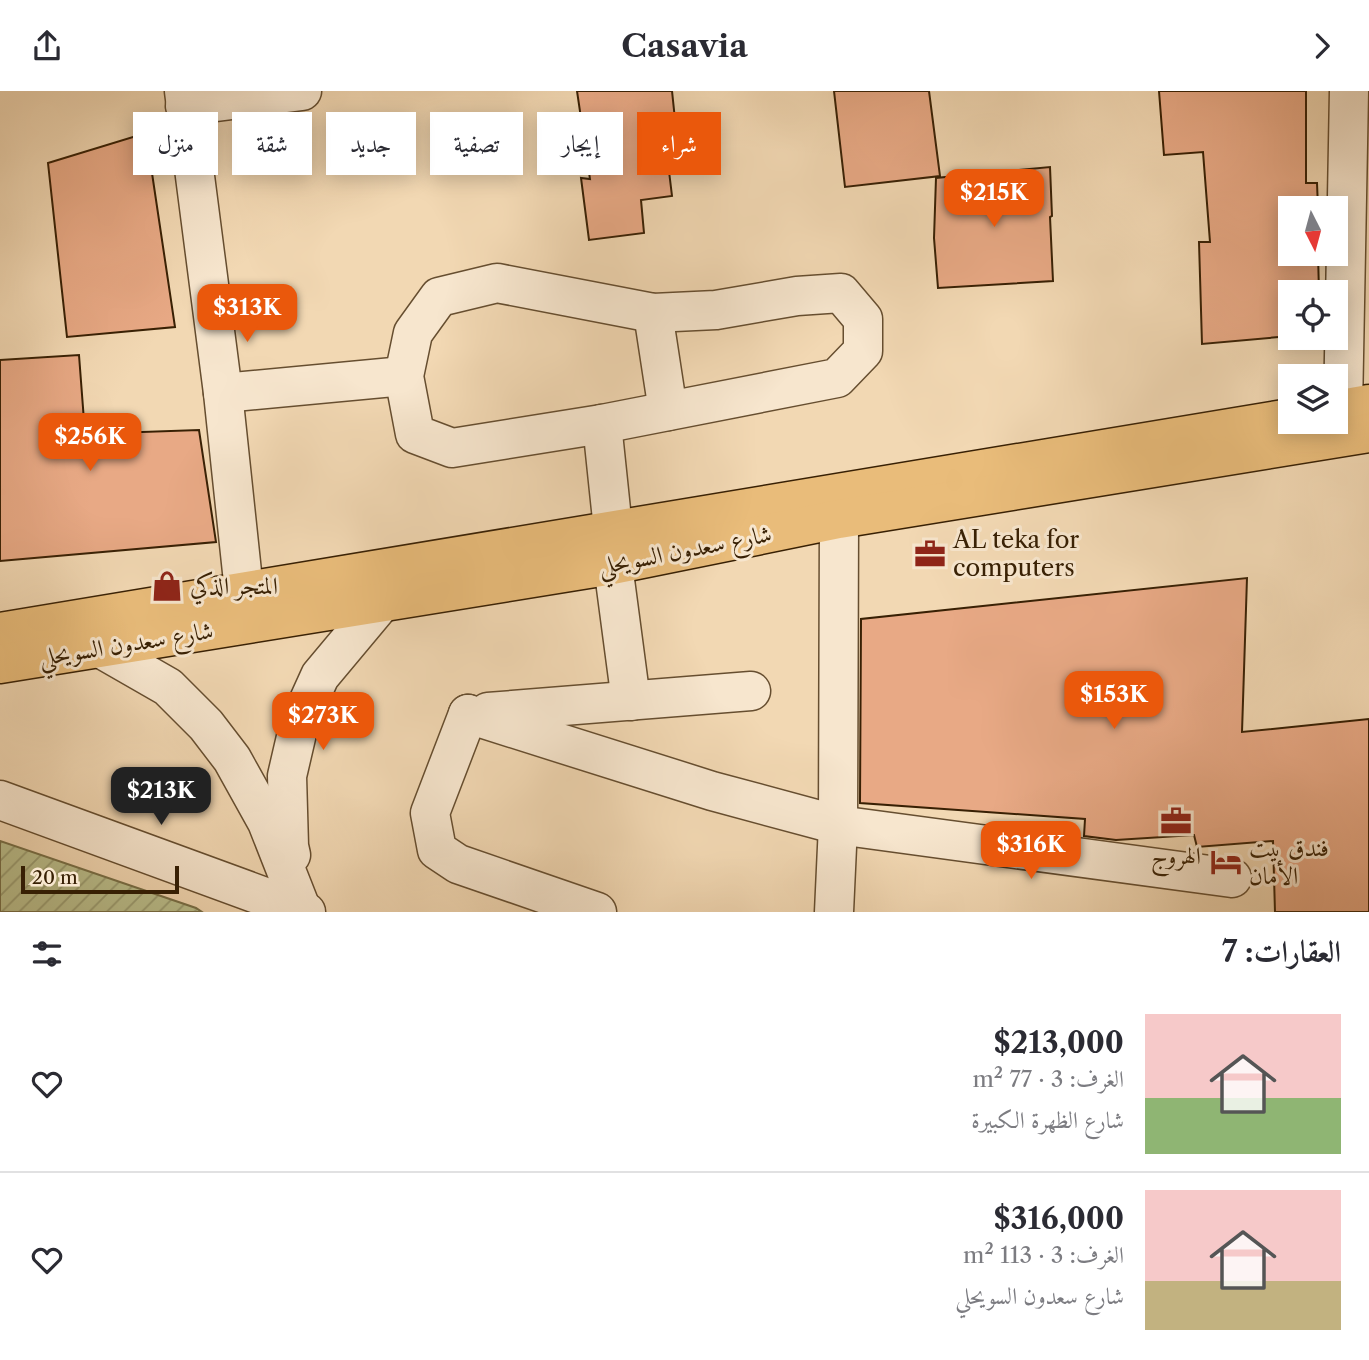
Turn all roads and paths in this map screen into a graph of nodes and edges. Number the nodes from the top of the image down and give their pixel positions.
1 (302, 91) edge
2 (1349, 91) edge
3 (185, 98) edge
4 (653, 313) junction
5 (404, 376) junction
6 (223, 393) junction
7 (668, 411) junction
8 (1354, 414) edge
9 (1278, 420) edge
10 (602, 424) junction
11 (839, 519) junction
12 (613, 547) junction
13 (244, 591) junction
14 (381, 603) junction
15 (0, 632) edge
16 (100, 648) junction
17 (0, 664) edge
18 (751, 691) dead end
19 (631, 701) junction
20 (468, 714) junction
21 (0, 800) edge
22 (838, 825) junction
23 (1232, 878) dead end
24 (303, 912) edge
25 (597, 912) edge
26 (834, 912) edge

1 - 3 street
2 - 8 street
3 - 6 street
4 - 5 street
4 - 7 street
4 - 7 street
5 - 6 street
5 - 10 street
6 - 13 street
7 - 10 street
8 - 11 main road, شارع سعدون السويحلي
9 - 12 main road, شارع سعدون السويحلي
10 - 12 street
11 - 12 main road, شارع سعدون السويحلي
11 - 22 street
12 - 13 main road, شارع سعدون السويحلي
12 - 14 main road, شارع سعدون السويحلي
12 - 19 street
13 - 15 main road, شارع سعدون السويحلي
14 - 16 main road, شارع سعدون السويحلي
14 - 24 street
16 - 17 main road, شارع سعدون السويحلي
16 - 24 street
18 - 19 street
19 - 20 street
20 - 22 street
20 - 25 street
21 - 24 street
22 - 23 street
22 - 26 street

